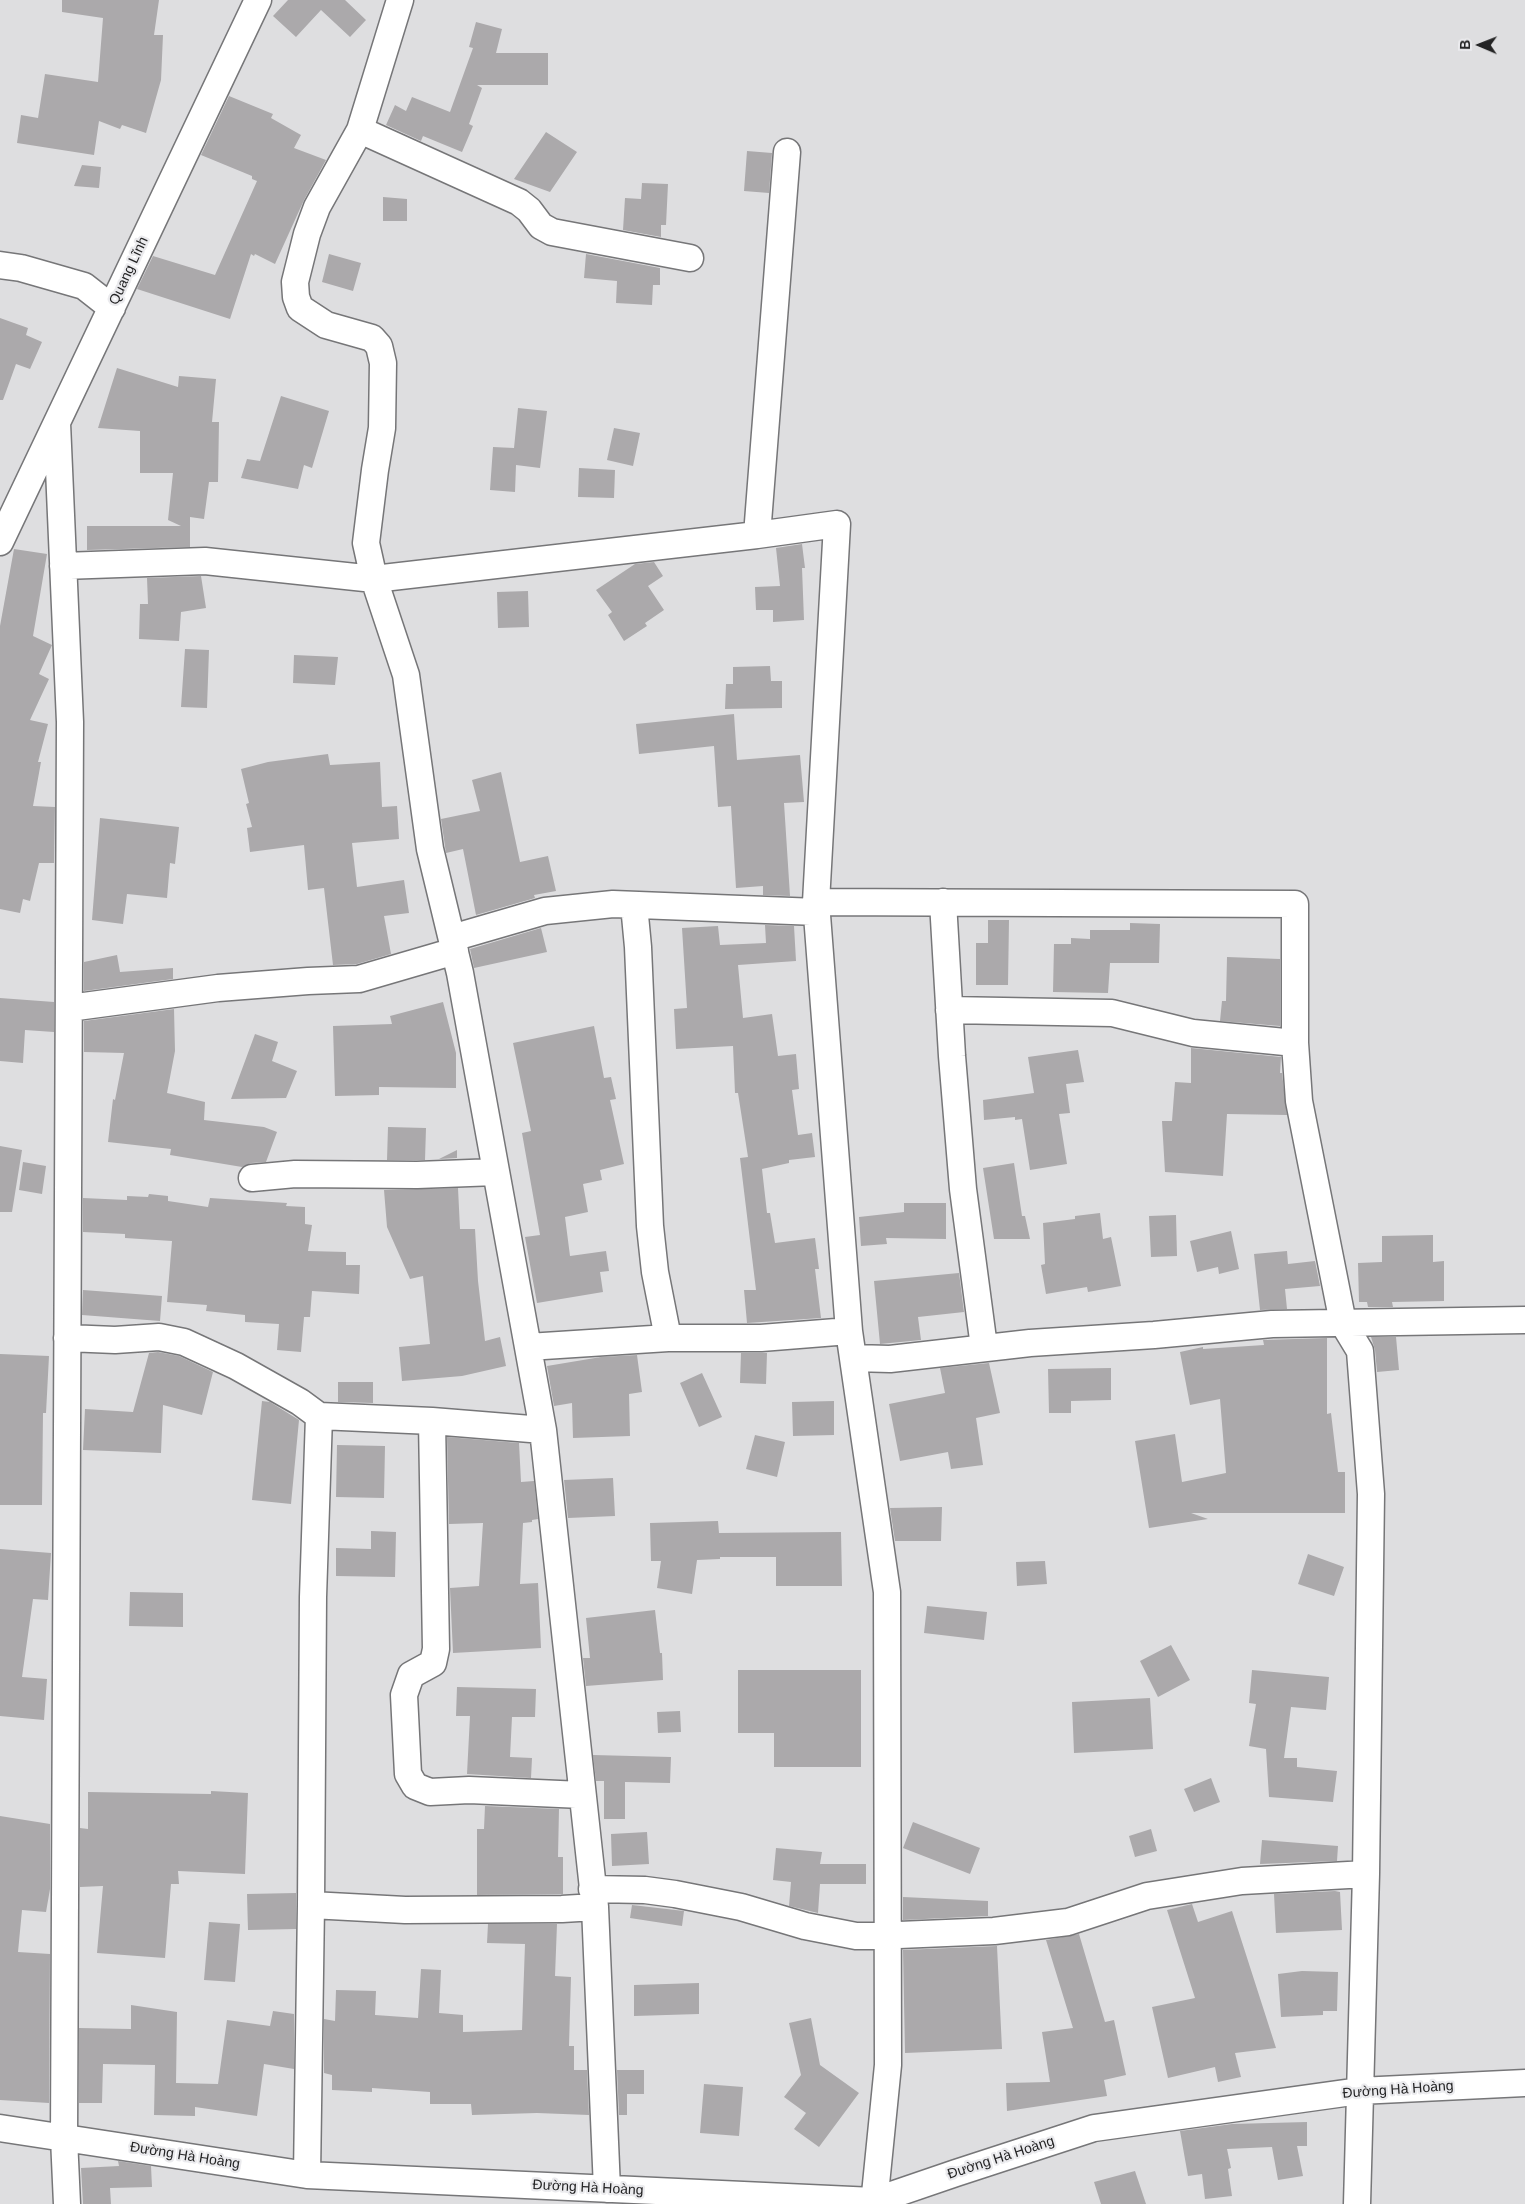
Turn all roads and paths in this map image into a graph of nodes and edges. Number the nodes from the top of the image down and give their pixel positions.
1 (258, 0) edge
2 (400, 0) edge
3 (360, 130) junction
4 (788, 152) dead end
5 (690, 258) dead end
6 (0, 265) edge
7 (112, 308) junction
8 (57, 423) junction
9 (757, 535) junction
10 (0, 542) edge
11 (63, 566) junction
12 (374, 579) junction
13 (943, 902) junction
14 (634, 905) junction
15 (817, 907) junction
16 (454, 944) junction
17 (69, 1008) junction
18 (950, 1010) junction
19 (1296, 1043) junction
20 (496, 1172) junction
21 (252, 1178) dead end
22 (1525, 1320) edge
23 (1343, 1322) junction
24 (849, 1331) junction
25 (67, 1338) junction
26 (668, 1338) junction
27 (528, 1347) junction
28 (984, 1347) junction
29 (853, 1358) junction
30 (319, 1416) junction
31 (432, 1421) junction
32 (543, 1430) junction
33 (582, 1795) junction
34 (1366, 1874) junction
35 (594, 1898) junction
36 (311, 1905) junction
37 (888, 1935) junction
38 (1525, 2083) edge
39 (1359, 2091) junction
40 (0, 2128) edge
41 (64, 2138) junction
42 (307, 2174) junction
43 (607, 2189) junction
44 (874, 2203) edge
45 (66, 2204) edge
46 (1356, 2204) edge

1 - 7 street, Quang Lĩnh
2 - 3 street
3 - 5 street
3 - 12 street
4 - 9 street
6 - 7 street
7 - 8 street, Quang Lĩnh
8 - 10 street, Quang Lĩnh
8 - 11 street
9 - 12 street
9 - 15 street
11 - 12 street
11 - 17 street
12 - 16 street
13 - 15 street
13 - 18 street
13 - 19 street
14 - 15 street
14 - 16 street
14 - 26 street
15 - 24 street
16 - 17 street
16 - 20 street
17 - 25 street
18 - 19 street
18 - 28 street
19 - 23 street
20 - 21 street
20 - 27 street
22 - 23 street
23 - 28 street
23 - 34 street
24 - 26 street
24 - 29 street
25 - 30 street
25 - 41 street
26 - 27 street
27 - 32 street
28 - 29 street
29 - 37 street
30 - 31 street
30 - 36 street
31 - 32 street
31 - 33 street
32 - 33 street
33 - 35 street
34 - 37 street
34 - 39 street
35 - 36 street
35 - 37 street
35 - 43 street
36 - 42 street
37 - 44 street
38 - 39 street, Đường Hà Hoàng
39 - 44 street, Đường Hà Hoàng
39 - 46 street
40 - 41 street, Đường Hà Hoàng
41 - 42 street, Đường Hà Hoàng
41 - 45 street
42 - 43 street, Đường Hà Hoàng
43 - 44 street, Đường Hà Hoàng

